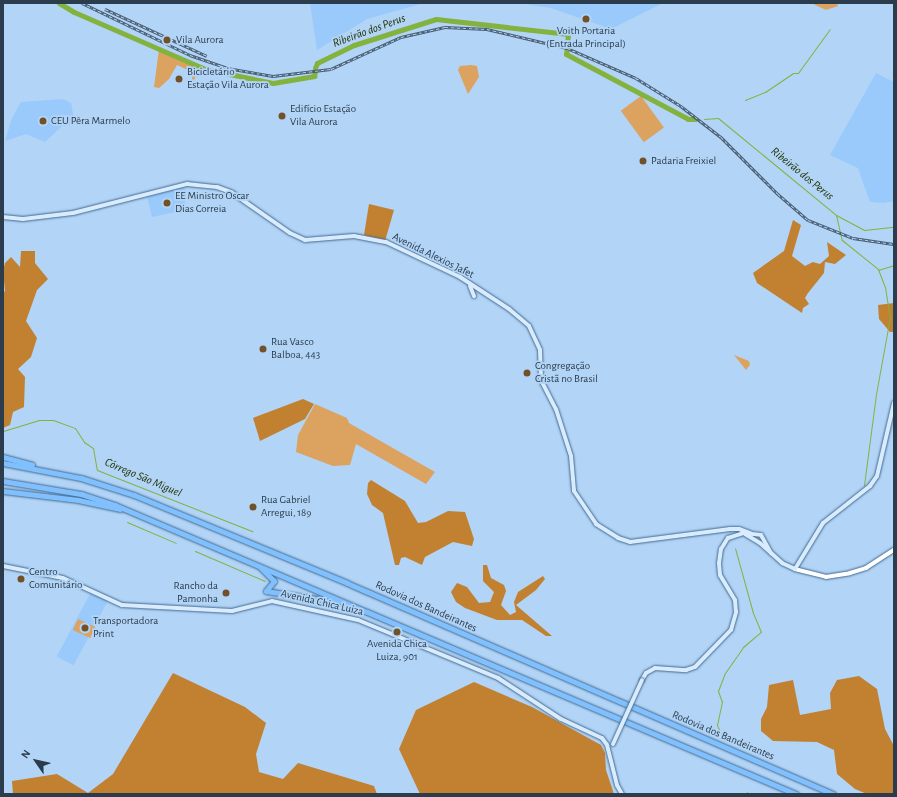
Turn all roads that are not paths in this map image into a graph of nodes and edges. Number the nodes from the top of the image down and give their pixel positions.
1 (3, 217) edge
2 (468, 282) junction
3 (474, 296) dead end
4 (894, 403) edge
5 (3, 457) edge
6 (3, 462) edge
7 (48, 470) junction
8 (3, 481) edge
9 (3, 491) edge
10 (127, 510) junction
11 (734, 529) junction
12 (741, 533) junction
13 (750, 533) junction
14 (759, 540) junction
15 (894, 550) edge
16 (3, 566) edge
17 (260, 566) junction
18 (795, 569) junction
19 (336, 599) junction
20 (609, 752) junction
21 (622, 794) edge
22 (796, 794) edge
23 (833, 794) edge

1 - 2 main road, Avenida Alexios Jafet
2 - 3 main road
2 - 11 main road, Avenida Alexios Jafet
4 - 18 main road
5 - 7 highway
6 - 7 highway, Rodovia dos Bandeirantes
7 - 23 highway, Rodovia dos Bandeirantes
8 - 10 highway
9 - 10 highway
10 - 17 highway
11 - 12 main road
11 - 13 main road, Avenida Alexios Jafet
12 - 13 main road
12 - 14 main road
12 - 20 main road, bridge
13 - 14 main road
14 - 18 main road
15 - 18 street
16 - 20 main road, Avenida Chica Luiza
17 - 19 highway
17 - 19 highway
19 - 22 highway
20 - 21 main road

